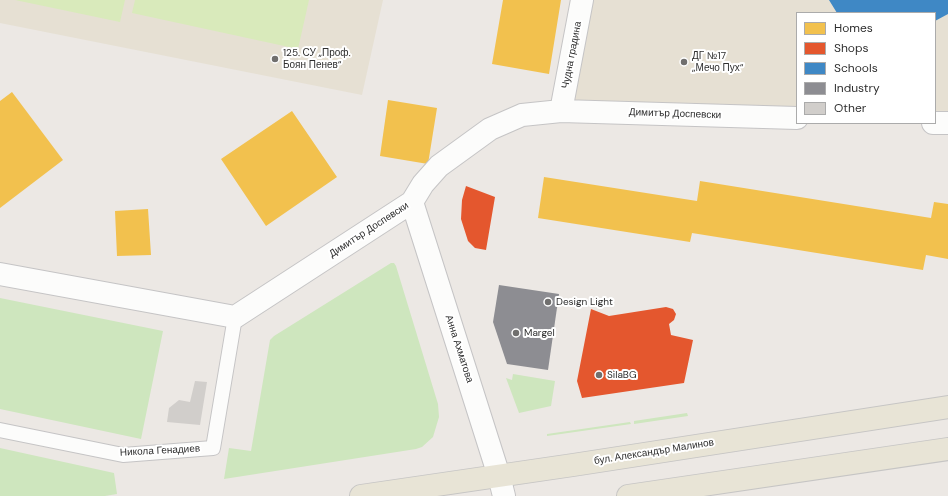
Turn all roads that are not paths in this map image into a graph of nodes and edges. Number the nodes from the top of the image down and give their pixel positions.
1 (582, 0) edge
2 (561, 111) junction
3 (796, 118) edge
4 (936, 123) edge
5 (948, 124) edge
6 (412, 202) junction
7 (0, 274) edge
8 (235, 317) junction
9 (948, 407) edge
10 (0, 430) edge
11 (948, 449) edge
12 (502, 486) edge
13 (361, 496) edge
14 (628, 496) edge

1 - 2 street, Чудна градина
2 - 3 street, Димитър Доспевски
2 - 6 street, Димитър Доспевски
4 - 5 street
6 - 8 street, Димитър Доспевски
6 - 12 street, Анна Ахматова
7 - 8 street
8 - 10 lane, Никола Генадиев
9 - 12 main road, бул. Александър Малинов
11 - 14 main road
12 - 13 main road, бул. Александър Малинов

